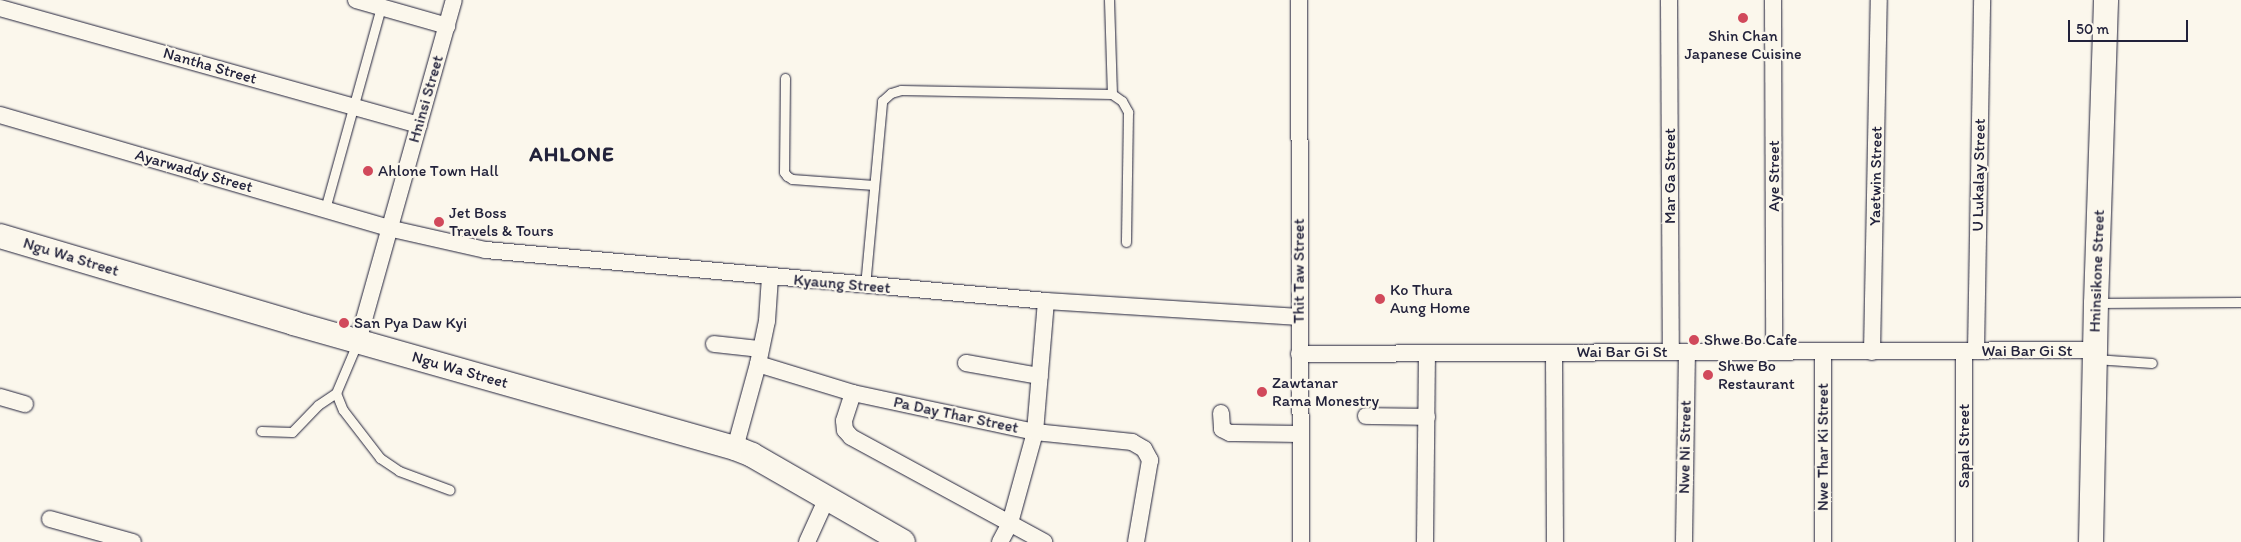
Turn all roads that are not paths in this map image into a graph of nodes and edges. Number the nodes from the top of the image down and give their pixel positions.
1 (356, 0) edge
2 (454, 0) edge
3 (1109, 0) edge
4 (1299, 0) edge
5 (1669, 0) edge
6 (1773, 0) edge
7 (1879, 0) edge
8 (1982, 0) edge
9 (2106, 0) edge
10 (381, 7) junction
11 (0, 8) edge
12 (447, 26) junction
13 (785, 78) dead end
14 (1112, 94) junction
15 (353, 106) junction
16 (0, 115) edge
17 (419, 124) junction
18 (874, 185) junction
19 (325, 210) junction
20 (388, 228) junction
21 (0, 236) edge
22 (1126, 242) dead end
23 (770, 277) junction
24 (865, 286) junction
25 (1046, 301) junction
26 (2241, 302) edge
27 (2096, 303) junction
28 (1299, 317) junction
29 (358, 341) junction
30 (714, 344) dead end
31 (1970, 351) junction
32 (1679, 352) junction
33 (1774, 352) junction
34 (1823, 352) junction
35 (1872, 352) junction
36 (1427, 353) junction
37 (1554, 353) junction
38 (1299, 354) junction
39 (2095, 355) junction
40 (759, 356) junction
41 (966, 363) dead end
42 (2152, 363) dead end
43 (1040, 376) junction
44 (336, 393) junction
45 (853, 393) junction
46 (0, 397) edge
47 (24, 404) dead end
48 (1221, 413) dead end
49 (1366, 416) dead end
50 (1427, 418) junction
51 (261, 431) dead end
52 (1035, 432) junction
53 (1300, 434) junction
54 (735, 448) junction
55 (450, 490) dead end
56 (827, 498) junction
57 (50, 519) dead end
58 (1010, 523) junction
59 (133, 542) edge
60 (807, 542) edge
61 (903, 542) edge
62 (1000, 542) edge
63 (1044, 542) edge
64 (1136, 542) edge
65 (1301, 542) edge
66 (1426, 542) edge
67 (1555, 542) edge
68 (1684, 542) edge
69 (1823, 542) edge
70 (1964, 542) edge
71 (2091, 542) edge

1 - 10 street
2 - 12 street, Hninsi Street
3 - 14 lane
4 - 28 street, Thit Taw Street
5 - 32 street, Mar Ga Street
6 - 33 street, Aye Street
7 - 35 street, Yaetwin Street
8 - 31 street, U Lukalay Street
9 - 27 street, Hninsikone Street
10 - 12 street
10 - 15 lane
11 - 15 street, Nantha Street
12 - 17 street, Hninsi Street
13 - 18 lane
14 - 18 lane
14 - 22 lane
15 - 17 street, Nantha Street
15 - 19 lane
16 - 19 street, Ayarwaddy Street
17 - 20 street, Hninsi Street
18 - 24 lane
19 - 20 street, Ayarwaddy Street
20 - 23 street, Kyaung Street
20 - 29 street, Hninsi Street
21 - 29 street, Ngu Wa Street
23 - 24 street, Kyaung Street
23 - 40 street
24 - 25 street, Kyaung Street
25 - 28 street, Kyaung Street
25 - 43 street
26 - 27 lane
27 - 39 street, Hninsikone Street
28 - 38 street, Thit Taw Street
29 - 44 lane
29 - 54 street, Ngu Wa Street
30 - 40 street, Pa Day Thar Street
31 - 35 street, Wai Bar Gi St
31 - 39 street, Wai Bar Gi St
31 - 70 street, Sapal Street
32 - 33 street, Wai Bar Gi St
32 - 37 street, Wai Bar Gi St
32 - 68 street, Nwe Ni Street
33 - 34 street, Wai Bar Gi St
34 - 35 street, Wai Bar Gi St
34 - 69 street, Nwe Thar Ki Street
36 - 37 street, Wai Bar Gi St
36 - 38 street, Wai Bar Gi St
36 - 50 street
37 - 67 street
38 - 53 street, Thit Taw Street
39 - 42 lane
39 - 71 street, Hninsikone Street
40 - 45 street, Pa Day Thar Street
40 - 54 street
41 - 43 street
43 - 52 street
44 - 51 lane
44 - 55 lane
45 - 52 street, Pa Day Thar Street
45 - 58 street
46 - 47 street
48 - 53 street
49 - 50 street
50 - 66 street
52 - 58 street
52 - 64 street, Pa Day Thar Street
53 - 65 street, Thit Taw Street
54 - 56 street, Ngu Wa Street
56 - 60 street
56 - 61 street, Ngu Wa Street
57 - 59 street
58 - 62 street
58 - 63 street

